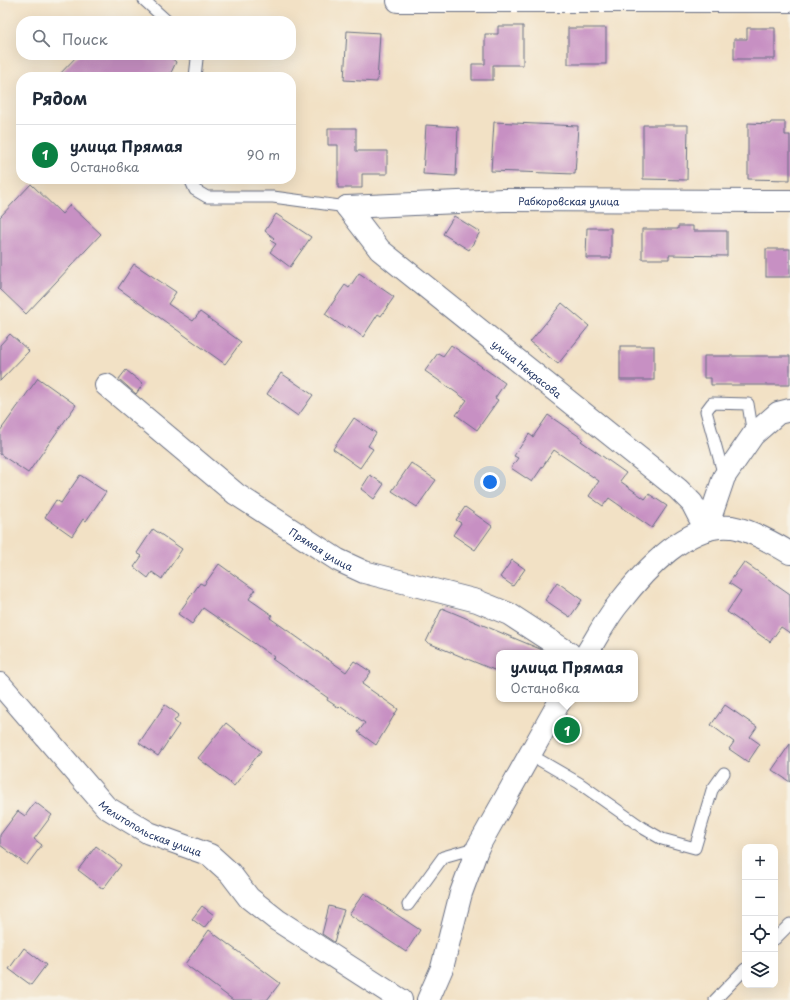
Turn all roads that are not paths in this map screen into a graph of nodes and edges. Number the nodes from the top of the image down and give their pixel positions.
1 (144, 0) edge
2 (398, 1) dead end
3 (790, 1) edge
4 (162, 16) edge
5 (197, 60) edge
6 (196, 72) edge
7 (192, 184) edge
8 (790, 201) edge
9 (347, 207) junction
10 (106, 385) dead end
11 (790, 410) edge
12 (753, 435) junction
13 (724, 477) junction
14 (706, 530) junction
15 (790, 553) edge
16 (564, 650) edge
17 (589, 650) edge
18 (0, 684) edge
19 (559, 702) edge
20 (529, 754) junction
21 (724, 773) dead end
22 (478, 847) junction
23 (408, 905) dead end
24 (790, 924) edge
25 (778, 936) edge
26 (742, 972) edge
27 (401, 1000) edge
28 (428, 1000) edge
29 (715, 1000) edge

1 - 4 lane
2 - 3 street
5 - 6 lane
7 - 9 lane
8 - 9 street, Рабкоровская улица
9 - 14 street, улица Некрасова
10 - 16 street, Прямая улица
11 - 12 street
12 - 13 street
12 - 13 lane
13 - 14 street
14 - 15 street
14 - 17 street
18 - 27 street, Мелитопольская улица
19 - 20 street
20 - 21 lane
20 - 22 street
22 - 23 lane
22 - 28 street
24 - 25 lane
26 - 29 lane

